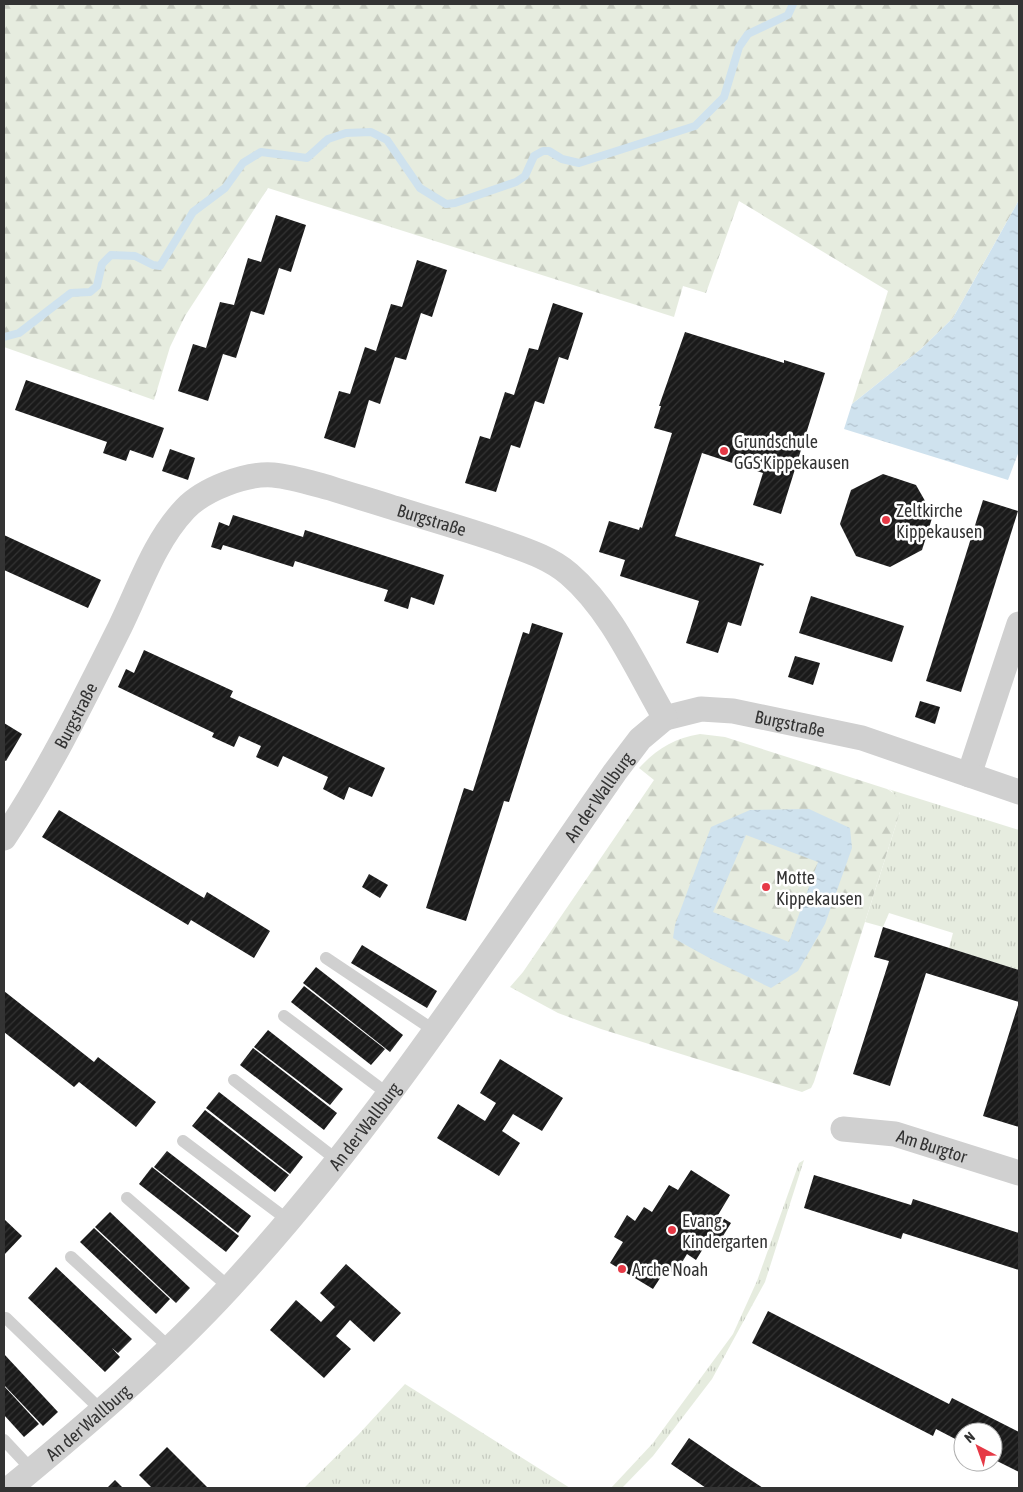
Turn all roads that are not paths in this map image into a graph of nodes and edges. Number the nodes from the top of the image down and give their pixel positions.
1 (1019, 624) edge
2 (665, 718) junction
3 (969, 775) junction
4 (1019, 792) edge
5 (4, 838) edge
6 (326, 958) dead end
7 (284, 1016) dead end
8 (435, 1032) junction
9 (234, 1080) dead end
10 (388, 1094) junction
11 (843, 1128) dead end
12 (184, 1141) dead end
13 (337, 1160) junction
14 (1019, 1173) edge
15 (127, 1198) dead end
16 (288, 1220) junction
17 (71, 1257) dead end
18 (230, 1288) junction
19 (6, 1318) dead end
20 (170, 1348) junction
21 (101, 1410) junction
22 (4, 1440) edge
23 (32, 1470) junction
24 (10, 1488) edge

1 - 3 street
2 - 3 street, Burgstraße
2 - 5 street, Burgstraße
2 - 8 street, An der Wallburg
3 - 4 street, Burgstraße
6 - 8 lane
7 - 10 lane
8 - 10 street, An der Wallburg
9 - 13 lane
10 - 13 street, An der Wallburg
11 - 14 street, Am Burgtor
12 - 16 lane
13 - 16 street, An der Wallburg
15 - 18 lane
16 - 18 street, An der Wallburg
17 - 20 lane
18 - 20 street, An der Wallburg
19 - 21 lane
20 - 21 street, An der Wallburg
21 - 23 street, An der Wallburg
22 - 23 lane
23 - 24 street, An der Wallburg

